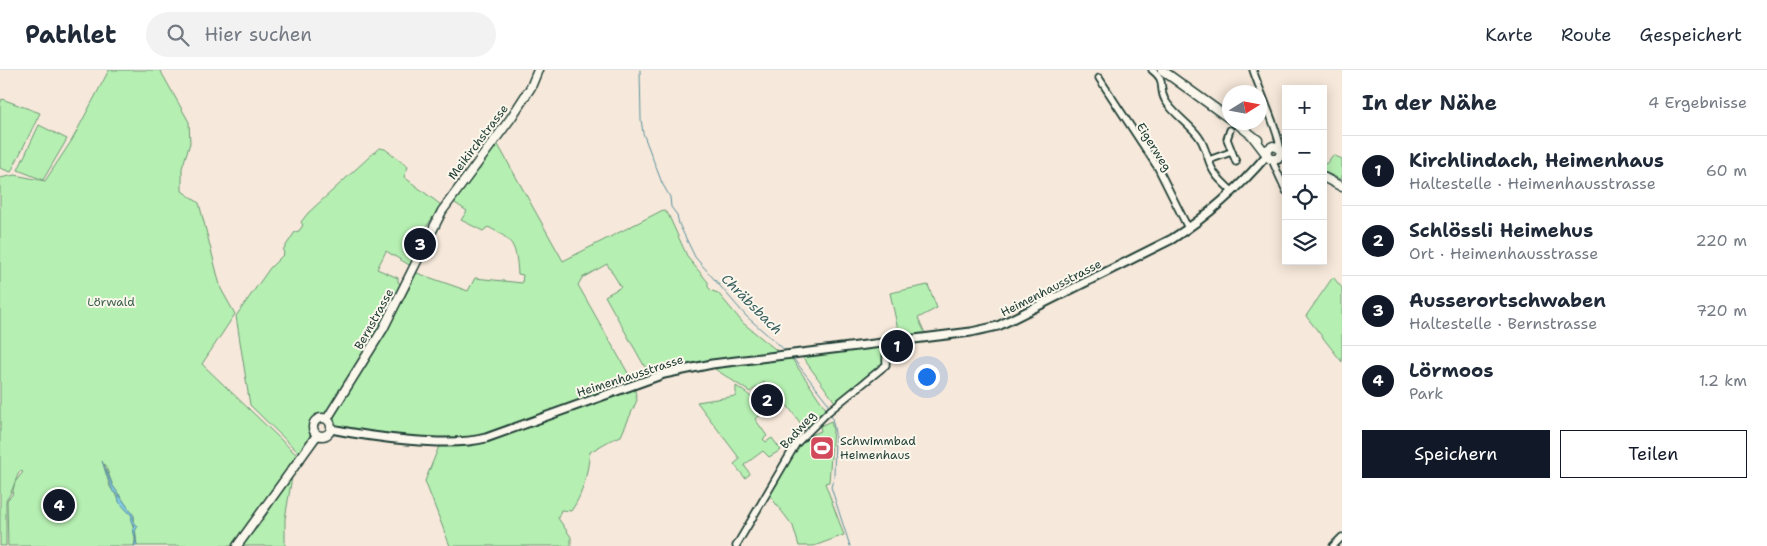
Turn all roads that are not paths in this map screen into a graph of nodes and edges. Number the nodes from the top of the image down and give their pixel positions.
1 (538, 70) edge
2 (1152, 70) edge
3 (1162, 70) edge
4 (1254, 70) edge
5 (1099, 78) dead end
6 (1222, 113) edge
7 (1230, 130) edge
8 (1240, 130) edge
9 (1231, 152) junction
10 (1274, 154) edge
11 (1209, 160) junction
12 (1236, 162) dead end
13 (1327, 179) edge
14 (1282, 180) edge
15 (1342, 187) edge
16 (1233, 192) junction
17 (433, 226) joint
18 (1188, 228) junction
19 (886, 343) junction
20 (327, 419) junction
21 (331, 429) junction
22 (317, 435) junction
23 (1342, 538) edge
24 (237, 546) edge
25 (736, 546) edge
26 (1333, 546) edge

1 - 17 main road, Meikirchstrasse
2 - 11 street
3 - 6 main road
4 - 10 street
5 - 18 street, Eigerweg
7 - 9 street
8 - 10 main road
9 - 11 street
9 - 12 street
10 - 14 street
10 - 16 street, Heimenhausstrasse
11 - 16 street
13 - 15 main road
16 - 18 street, Heimenhausstrasse
17 - 20 main road, Bernstrasse
18 - 19 street, Heimenhausstrasse
19 - 21 street, Heimenhausstrasse
19 - 25 street, Badweg
20 - 21 main road
20 - 22 main road
21 - 22 main road
22 - 24 main road
23 - 26 street

